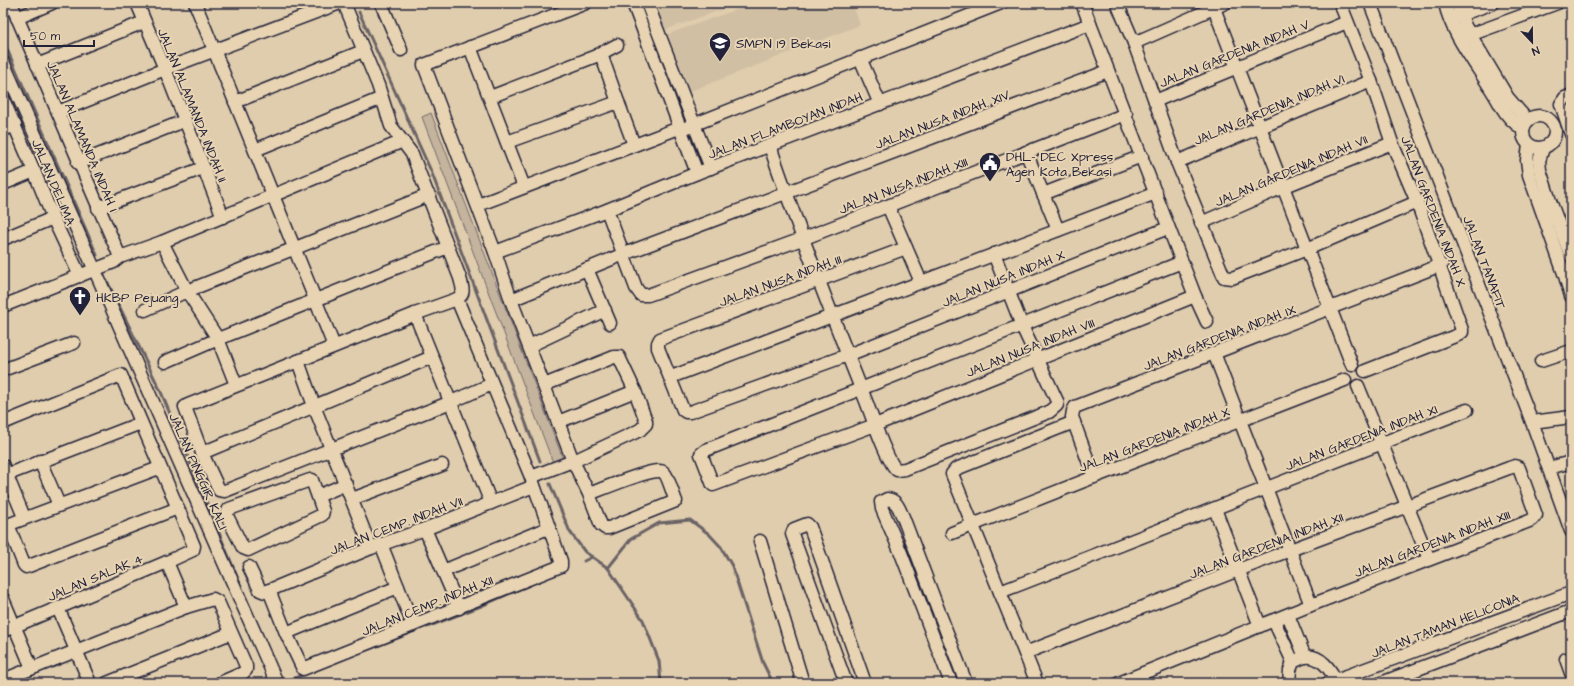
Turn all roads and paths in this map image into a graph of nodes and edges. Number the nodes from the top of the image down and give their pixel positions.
1 (11, 3) edge
2 (52, 3) edge
3 (137, 3) edge
4 (340, 3) edge
5 (344, 3) edge
6 (381, 3) edge
7 (586, 3) edge
8 (633, 3) edge
9 (647, 3) edge
10 (1082, 3) edge
11 (1117, 3) edge
12 (1340, 3) edge
13 (1370, 3) edge
14 (1445, 3) edge
15 (1457, 3) edge
16 (1493, 3) edge
17 (1556, 3) edge
18 (197, 4) edge
19 (994, 4) edge
20 (1217, 4) edge
21 (1455, 17) junction
22 (17, 18) junction
23 (144, 22) junction
24 (1347, 22) junction
25 (1088, 25) junction
26 (1465, 37) junction
27 (1134, 43) junction
28 (617, 45) dead end
29 (470, 47) junction
30 (401, 50) dead end
31 (363, 51) junction
32 (214, 52) junction
33 (601, 54) junction
34 (860, 58) junction
35 (3, 62) edge
36 (37, 65) junction
37 (1236, 67) junction
38 (165, 69) junction
39 (1108, 71) junction
40 (1371, 81) junction
41 (1571, 95) edge
42 (490, 97) junction
43 (382, 98) junction
44 (3, 100) edge
45 (1155, 101) junction
46 (235, 102) junction
47 (618, 102) junction
48 (880, 104) junction
49 (58, 112) junction
50 (1126, 114) junction
51 (184, 121) junction
52 (693, 124) junction
53 (1525, 124) junction
54 (15, 125) junction
55 (1260, 127) junction
56 (1570, 128) edge
57 (679, 129) junction
58 (3, 130) edge
59 (1556, 130) junction
60 (403, 141) junction
61 (507, 142) junction
62 (1392, 143) junction
63 (634, 145) junction
64 (1529, 145) junction
65 (770, 146) junction
66 (1543, 148) junction
67 (254, 150) junction
68 (1026, 152) junction
69 (1142, 156) junction
70 (1177, 162) junction
71 (78, 163) junction
72 (203, 168) junction
73 (711, 168) junction
74 (34, 171) junction
75 (697, 173) junction
76 (3, 184) edge
77 (524, 187) junction
78 (1283, 187) junction
79 (786, 193) junction
80 (1156, 193) junction
81 (1043, 194) junction
82 (429, 195) junction
83 (273, 196) junction
84 (1417, 202) junction
85 (478, 205) junction
86 (888, 206) junction
87 (98, 208) junction
88 (607, 210) junction
89 (223, 217) junction
90 (53, 218) junction
91 (1201, 223) junction
92 (1168, 228) junction
93 (1058, 230) junction
94 (3, 239) edge
95 (802, 239) junction
96 (162, 242) junction
97 (448, 247) junction
98 (294, 248) junction
99 (906, 248) junction
100 (1307, 250) junction
101 (495, 252) junction
102 (1570, 252) edge
103 (624, 254) junction
104 (994, 254) junction
105 (1558, 256) junction
106 (1182, 262) junction
107 (107, 264) junction
108 (1441, 265) junction
109 (587, 269) junction
110 (1568, 275) edge
111 (80, 276) junction
112 (818, 281) junction
113 (921, 282) junction
114 (186, 291) junction
115 (1008, 291) junction
116 (1195, 296) junction
117 (1571, 296) edge
118 (457, 299) junction
119 (316, 300) junction
120 (511, 300) junction
121 (3, 306) edge
122 (1330, 309) junction
123 (145, 310) dead end
124 (605, 310) junction
125 (415, 314) junction
126 (832, 315) junction
127 (1207, 322) dead end
128 (610, 323) dead end
129 (1022, 326) junction
130 (218, 339) junction
131 (74, 343) dead end
132 (334, 346) junction
133 (529, 346) junction
134 (1571, 351) edge
135 (1214, 353) junction
136 (848, 355) junction
137 (432, 357) junction
138 (1037, 359) junction
139 (298, 361) junction
140 (1541, 361) dead end
141 (165, 362) dead end
142 (1352, 365) junction
143 (3, 370) edge
144 (1365, 371) junction
145 (671, 377) junction
146 (1345, 380) junction
147 (236, 384) junction
148 (492, 384) junction
149 (544, 385) junction
150 (1358, 386) junction
151 (861, 389) junction
152 (635, 391) junction
153 (451, 402) junction
154 (314, 406) junction
155 (1467, 410) dead end
156 (1571, 417) edge
157 (1240, 421) junction
158 (558, 422) junction
159 (1074, 422) junction
160 (1532, 422) junction
161 (3, 423) edge
162 (140, 423) junction
163 (875, 425) junction
164 (1382, 444) junction
165 (332, 449) junction
166 (202, 453) junction
167 (573, 460) junction
168 (40, 461) junction
169 (1571, 462) edge
170 (442, 465) dead end
171 (1518, 466) joint
172 (159, 468) junction
173 (1549, 468) junction
174 (5, 470) edge
175 (1094, 477) junction
176 (535, 479) junction
177 (346, 484) junction
178 (1266, 489) junction
179 (589, 494) junction
180 (318, 496) junction
181 (352, 499) junction
182 (491, 503) junction
183 (59, 505) junction
184 (1407, 506) junction
185 (178, 508) junction
186 (1214, 509) junction
187 (1567, 510) edge
188 (24, 517) junction
189 (973, 525) junction
190 (548, 528) junction
191 (425, 529) junction
192 (1571, 531) edge
193 (952, 533) dead end
194 (760, 541) dead end
195 (376, 546) junction
196 (1290, 550) junction
197 (1429, 559) junction
198 (167, 562) junction
199 (249, 567) dead end
200 (1238, 570) junction
201 (443, 571) junction
202 (398, 587) junction
203 (269, 590) junction
204 (1000, 592) junction
205 (1571, 592) edge
206 (3, 599) edge
207 (1311, 605) junction
208 (186, 607) junction
209 (58, 608) junction
210 (459, 608) junction
211 (1571, 611) edge
212 (1288, 615) junction
213 (1274, 621) junction
214 (413, 625) junction
215 (1260, 626) junction
216 (8, 628) edge
217 (231, 633) junction
218 (286, 634) junction
219 (76, 651) junction
220 (1025, 652) junction
221 (1305, 657) junction
222 (1566, 659) dead end
223 (1293, 662) junction
224 (32, 668) junction
225 (1571, 673) edge
226 (3, 680) edge
227 (1334, 682) edge
228 (90, 683) edge
229 (107, 683) edge
230 (220, 683) edge
231 (277, 683) edge
232 (803, 683) edge
233 (846, 683) edge
234 (865, 683) edge
235 (951, 683) edge
236 (966, 683) edge
237 (1037, 683) edge
238 (1119, 683) edge
239 (1289, 683) edge
240 (1381, 683) edge

1 - 22 street, JALAN ALAMANDA INDAH I
2 - 22 street
3 - 23 street, JALAN ALAMANDA INDAH II
4 - 32 street
5 - 31 street
6 - 30 street
7 - 29 street
8 - 57 street
9 - 52 street
10 - 25 street
11 - 27 street
12 - 24 street, JALAN GARDENIA INDAH X
13 - 160 street, JALAN TANAFIT
14 - 21 street
15 - 21 street
16 - 21 street
17 - 26 street
18 - 32 street
19 - 34 street
20 - 27 street
20 - 37 street
21 - 26 street
22 - 36 street, JALAN ALAMANDA INDAH I
23 - 36 street
23 - 38 street, JALAN ALAMANDA INDAH II
24 - 37 street, JALAN GARDENIA INDAH V
24 - 40 street, JALAN GARDENIA INDAH X
25 - 39 street
25 - 48 street, JALAN FLAMBOYAN INDAH
26 - 53 street
27 - 45 street
28 - 33 street
29 - 42 street
29 - 85 street
31 - 43 street
31 - 46 street
32 - 38 street
32 - 46 street
33 - 42 street
33 - 47 street
34 - 48 street
34 - 52 street
35 - 107 street
36 - 49 street, JALAN ALAMANDA INDAH I
37 - 45 street, JALAN GARDENIA INDAH V
37 - 55 street
38 - 49 street
38 - 51 street, JALAN ALAMANDA INDAH II
39 - 50 street
39 - 79 street, JALAN NUSA INDAH. XIV
40 - 55 street, JALAN GARDENIA INDAH VI
40 - 62 street, JALAN GARDENIA INDAH X
41 - 56 street
42 - 61 street
43 - 60 street
43 - 67 street
44 - 54 street, JALAN DELIMA
45 - 70 street
46 - 67 street
47 - 61 street
47 - 63 street
48 - 65 street, JALAN FLAMBOYAN INDAH
49 - 71 street, JALAN ALAMANDA INDAH I
50 - 68 street, JALAN NUSA INDAH XIII
50 - 69 street
51 - 71 street
51 - 72 street, JALAN ALAMANDA INDAH II
52 - 57 street
52 - 73 street
53 - 59 street
53 - 64 street
54 - 58 street
54 - 74 street, JALAN DELIMA
55 - 70 street, JALAN GARDENIA INDAH VI
55 - 78 street
56 - 59 street
57 - 63 street
57 - 75 street
59 - 66 street
60 - 82 street
60 - 83 street
61 - 77 street
62 - 78 street, JALAN GARDENIA INDAH VII
62 - 84 street, JALAN GARDENIA INDAH X
63 - 77 street
64 - 66 street
64 - 105 street
65 - 73 street, JALAN FLAMBOYAN INDAH
65 - 79 street
66 - 102 street
67 - 83 street
68 - 81 street
68 - 86 street, JALAN NUSA INDAH XIII
69 - 80 street
69 - 81 street
70 - 91 street
71 - 87 street, JALAN ALAMANDA INDAH I
72 - 87 street
72 - 89 street, JALAN ALAMANDA INDAH II
73 - 75 street, JALAN FLAMBOYAN INDAH
74 - 76 street
74 - 90 street, JALAN DELIMA
75 - 88 street, JALAN FLAMBOYAN INDAH
77 - 85 street
78 - 91 street, JALAN GARDENIA INDAH VII
78 - 100 street
79 - 95 street
79 - 103 street, JALAN NUSA INDAH. XIV
80 - 92 street
80 - 93 street
81 - 93 street
82 - 97 street
82 - 98 street
83 - 89 street
83 - 98 street
84 - 100 street
84 - 108 street, JALAN GARDENIA INDAH X
85 - 101 street
86 - 95 street, JALAN NUSA INDAH XIII
86 - 99 street
87 - 107 street, JALAN ALAMANDA INDAH I
88 - 101 street, JALAN FLAMBOYAN INDAH
88 - 103 street
89 - 96 street
90 - 94 street
90 - 111 street, JALAN DELIMA
91 - 100 street
92 - 106 street
92 - 115 street, JALAN NUSA INDAH X
93 - 104 street
95 - 103 street, JALAN NUSA INDAH XIII
95 - 112 street
96 - 107 street
96 - 114 street
97 - 118 street
97 - 119 street
98 - 114 street
98 - 119 street
99 - 112 street, JALAN NUSA INDAH III
99 - 113 street
100 - 122 street
101 - 120 street
102 - 105 street
103 - 109 street, JALAN NUSA INDAH. XIV
104 - 113 street
104 - 115 street
105 - 110 street
106 - 116 street
106 - 129 street
107 - 111 street
107 - 231 street, JALAN PINGGIR KALI
108 - 122 street, JALAN GARDENIA INDAH IX
108 - 144 street, JALAN GARDENIA INDAH X
109 - 120 street, JALAN NUSA INDAH. XIV
109 - 124 street
110 - 117 street
111 - 121 street
112 - 126 street
112 - 145 street, JALAN NUSA INDAH III
113 - 126 street
114 - 123 street
114 - 130 street
115 - 129 street
115 - 136 street, JALAN NUSA INDAH X
116 - 127 street
116 - 138 street, JALAN NUSA INDAH VIII
118 - 125 street
118 - 148 street, JALAN CEMP. INDAH XII
119 - 130 street
119 - 132 street
120 - 133 street
122 - 135 street, JALAN GARDENIA INDAH IX
122 - 142 street
124 - 128 street
124 - 133 street
125 - 132 street
125 - 137 street
126 - 136 street
126 - 145 street
129 - 138 street
129 - 151 street
130 - 141 street
130 - 147 street
131 - 143 street
132 - 139 street
133 - 149 street
134 - 140 street
135 - 157 street
135 - 159 street, JALAN GARDENIA INDAH IX
136 - 145 street, JALAN NUSA INDAH X
136 - 151 street
137 - 153 street
137 - 154 street
138 - 163 street, JALAN NUSA INDAH VIII
138 - 163 street
139 - 147 street
139 - 154 street
142 - 144 street
142 - 146 street
144 - 150 street
146 - 150 street
146 - 157 street, JALAN GARDENIA INDAH X
147 - 166 street
148 - 153 street
148 - 176 street, JALAN CEMP. INDAH XII
149 - 152 street
149 - 158 street
150 - 164 street
151 - 163 street
151 - 163 street, JALAN NUSA INDAH VIII
152 - 158 street
152 - 167 street, JALAN CEMP. INDAH VII
153 - 165 street
153 - 182 street
154 - 165 street
154 - 166 street
155 - 164 street, JALAN GARDENIA INDAH XI
156 - 160 street
157 - 175 street, JALAN GARDENIA INDAH X
157 - 178 street
158 - 167 street
159 - 175 street
159 - 189 street
160 - 173 street, JALAN TANAFIT
161 - 162 street
162 - 168 street
162 - 172 street
164 - 178 street, JALAN GARDENIA INDAH XI
164 - 184 street
165 - 166 street
165 - 177 street
167 - 176 street, JALAN CEMP. INDAH VII
167 - 179 street
168 - 174 street
168 - 183 street
169 - 173 street
170 - 181 street
171 - 184 street, JALAN GARDENIA INDAH XII
171 - 197 street, JALAN GARDENIA INDAH XIII
172 - 183 street
172 - 185 street
173 - 187 street, JALAN TANAFIT
174 - 188 street
175 - 189 street, JALAN GARDENIA INDAH X
176 - 182 street, JALAN CEMP. INDAH VII
176 - 190 street, JALAN CEMP. INDAH XII
177 - 180 street
177 - 181 street
178 - 186 street, JALAN GARDENIA INDAH XI
178 - 196 street
179 - 179 street
180 - 180 street
181 - 195 street
182 - 191 street, JALAN CEMP. INDAH VII
183 - 188 street
184 - 196 street, JALAN GARDENIA INDAH XII
184 - 197 street
185 - 188 street
185 - 198 street, JALAN SALAK 4
186 - 200 street
186 - 204 street, JALAN GARDENIA INDAH XI
187 - 192 street, JALAN TANAFIT
189 - 193 street, JALAN GARDENIA INDAH X
189 - 204 street
190 - 201 street
190 - 210 street, JALAN CEMP. INDAH XII
191 - 195 street, JALAN CEMP. INDAH VII
191 - 201 street
194 - 232 street
195 - 202 street
195 - 203 street, JALAN CEMP. INDAH VII
196 - 200 street, JALAN GARDENIA INDAH XII
196 - 207 street
197 - 207 street, JALAN GARDENIA INDAH XIII
198 - 208 street
198 - 209 street, JALAN SALAK 4
199 - 203 street
200 - 215 street
200 - 220 street, JALAN GARDENIA INDAH XII
201 - 210 street
202 - 214 street
202 - 218 street
203 - 218 street, JALAN CEMP. INDAH XII
204 - 220 street
205 - 227 street, JALAN TAMAN HELICONIA
206 - 216 street
207 - 212 street, JALAN GARDENIA INDAH XIII
208 - 217 street
208 - 219 street
209 - 216 street, JALAN SALAK 4
209 - 219 street
210 - 214 street, JALAN CEMP. INDAH XII
211 - 240 street
212 - 213 street, JALAN GARDENIA INDAH XIII
212 - 221 street
213 - 215 street, JALAN GARDENIA INDAH XIII
213 - 223 street
214 - 218 street, JALAN CEMP. INDAH XII
215 - 238 street, JALAN GARDENIA INDAH XIII
216 - 224 street
217 - 229 street
217 - 230 street
219 - 224 street
219 - 228 street
220 - 237 street
221 - 223 street
221 - 227 street
222 - 225 street
223 - 239 street
224 - 226 street
233 - 234 street
235 - 236 street

